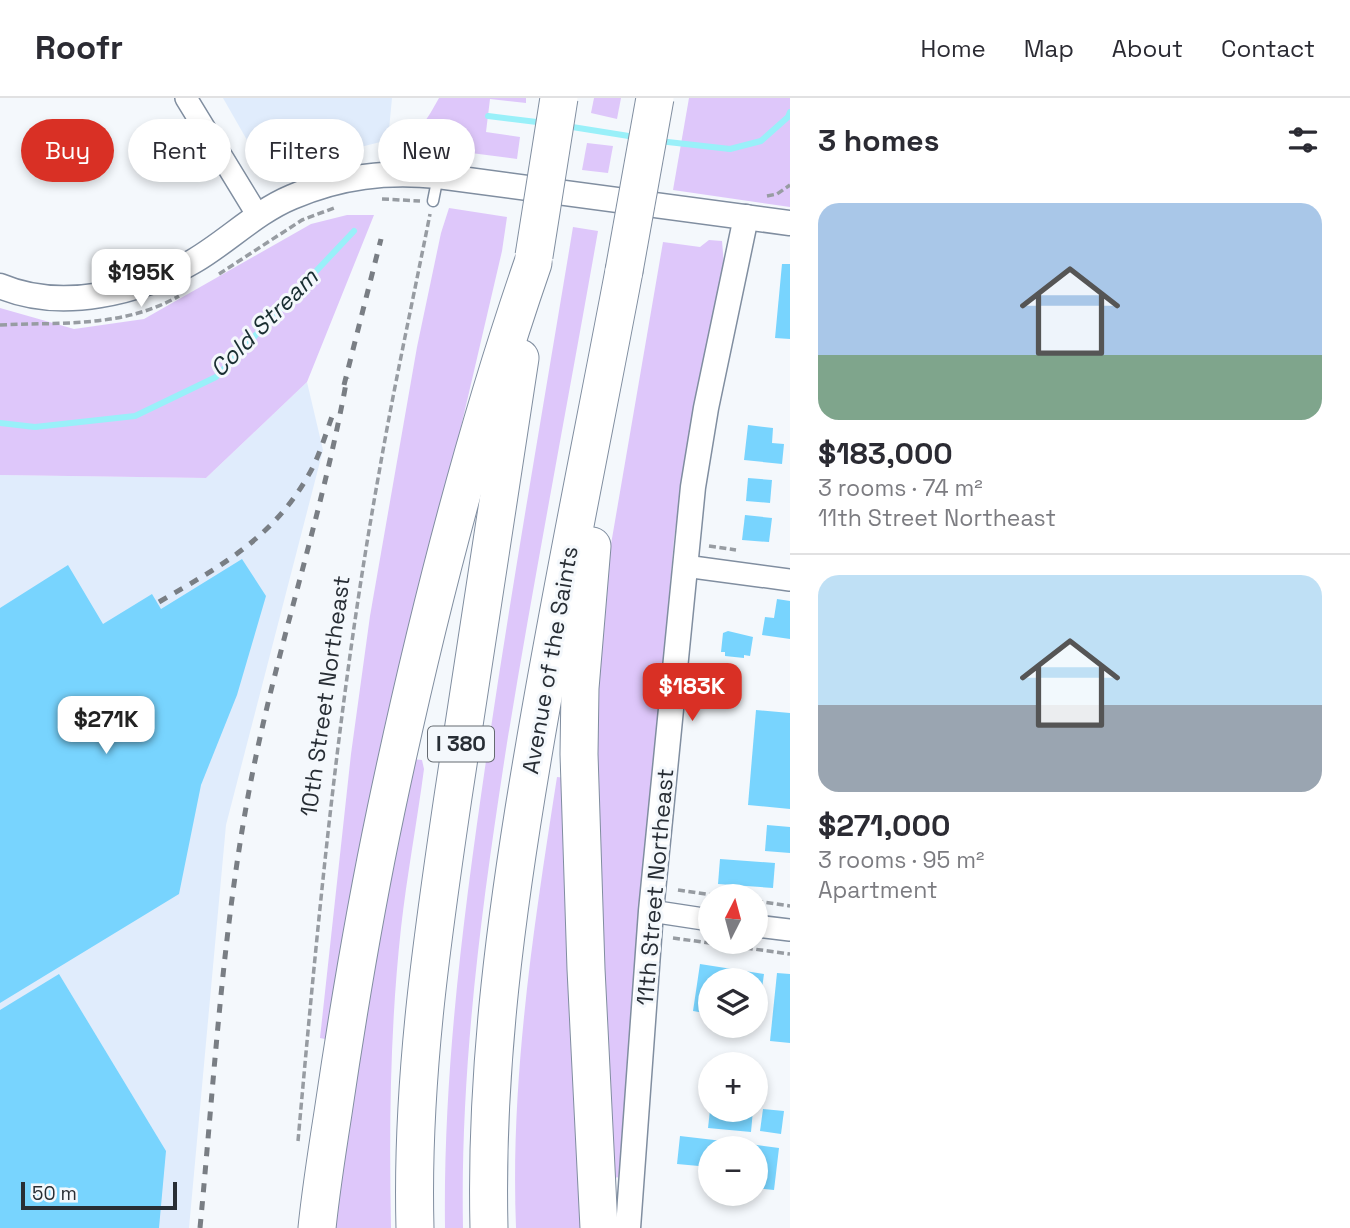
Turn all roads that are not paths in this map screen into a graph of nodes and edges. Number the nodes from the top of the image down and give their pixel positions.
1 (186, 98) edge
2 (559, 98) edge
3 (654, 98) edge
4 (378, 175) edge
5 (475, 181) edge
6 (437, 182) edge
7 (433, 201) road end
8 (258, 216) junction
9 (746, 217) junction
10 (790, 223) edge
11 (533, 259) junction
12 (0, 286) edge
13 (603, 384) junction
14 (685, 566) junction
15 (790, 580) edge
16 (651, 911) junction
17 (698, 917) edge
18 (768, 927) edge
19 (790, 930) edge
20 (317, 1228) edge
21 (415, 1228) edge
22 (489, 1228) edge
23 (599, 1228) edge
24 (628, 1228) edge

1 - 8 street
2 - 11 highway, I 380, bridge
3 - 13 highway, Avenue of the Saints, bridge
4 - 8 street
5 - 9 street
6 - 7 lane
8 - 12 street
9 - 10 street
9 - 14 street, 11th Street Northeast
11 - 20 highway
11 - 21 highway, I 380
13 - 22 highway, Avenue of the Saints
13 - 23 highway
14 - 15 street
14 - 16 street, 11th Street Northeast
16 - 17 street
16 - 24 street, 11th Street Northeast
18 - 19 street

